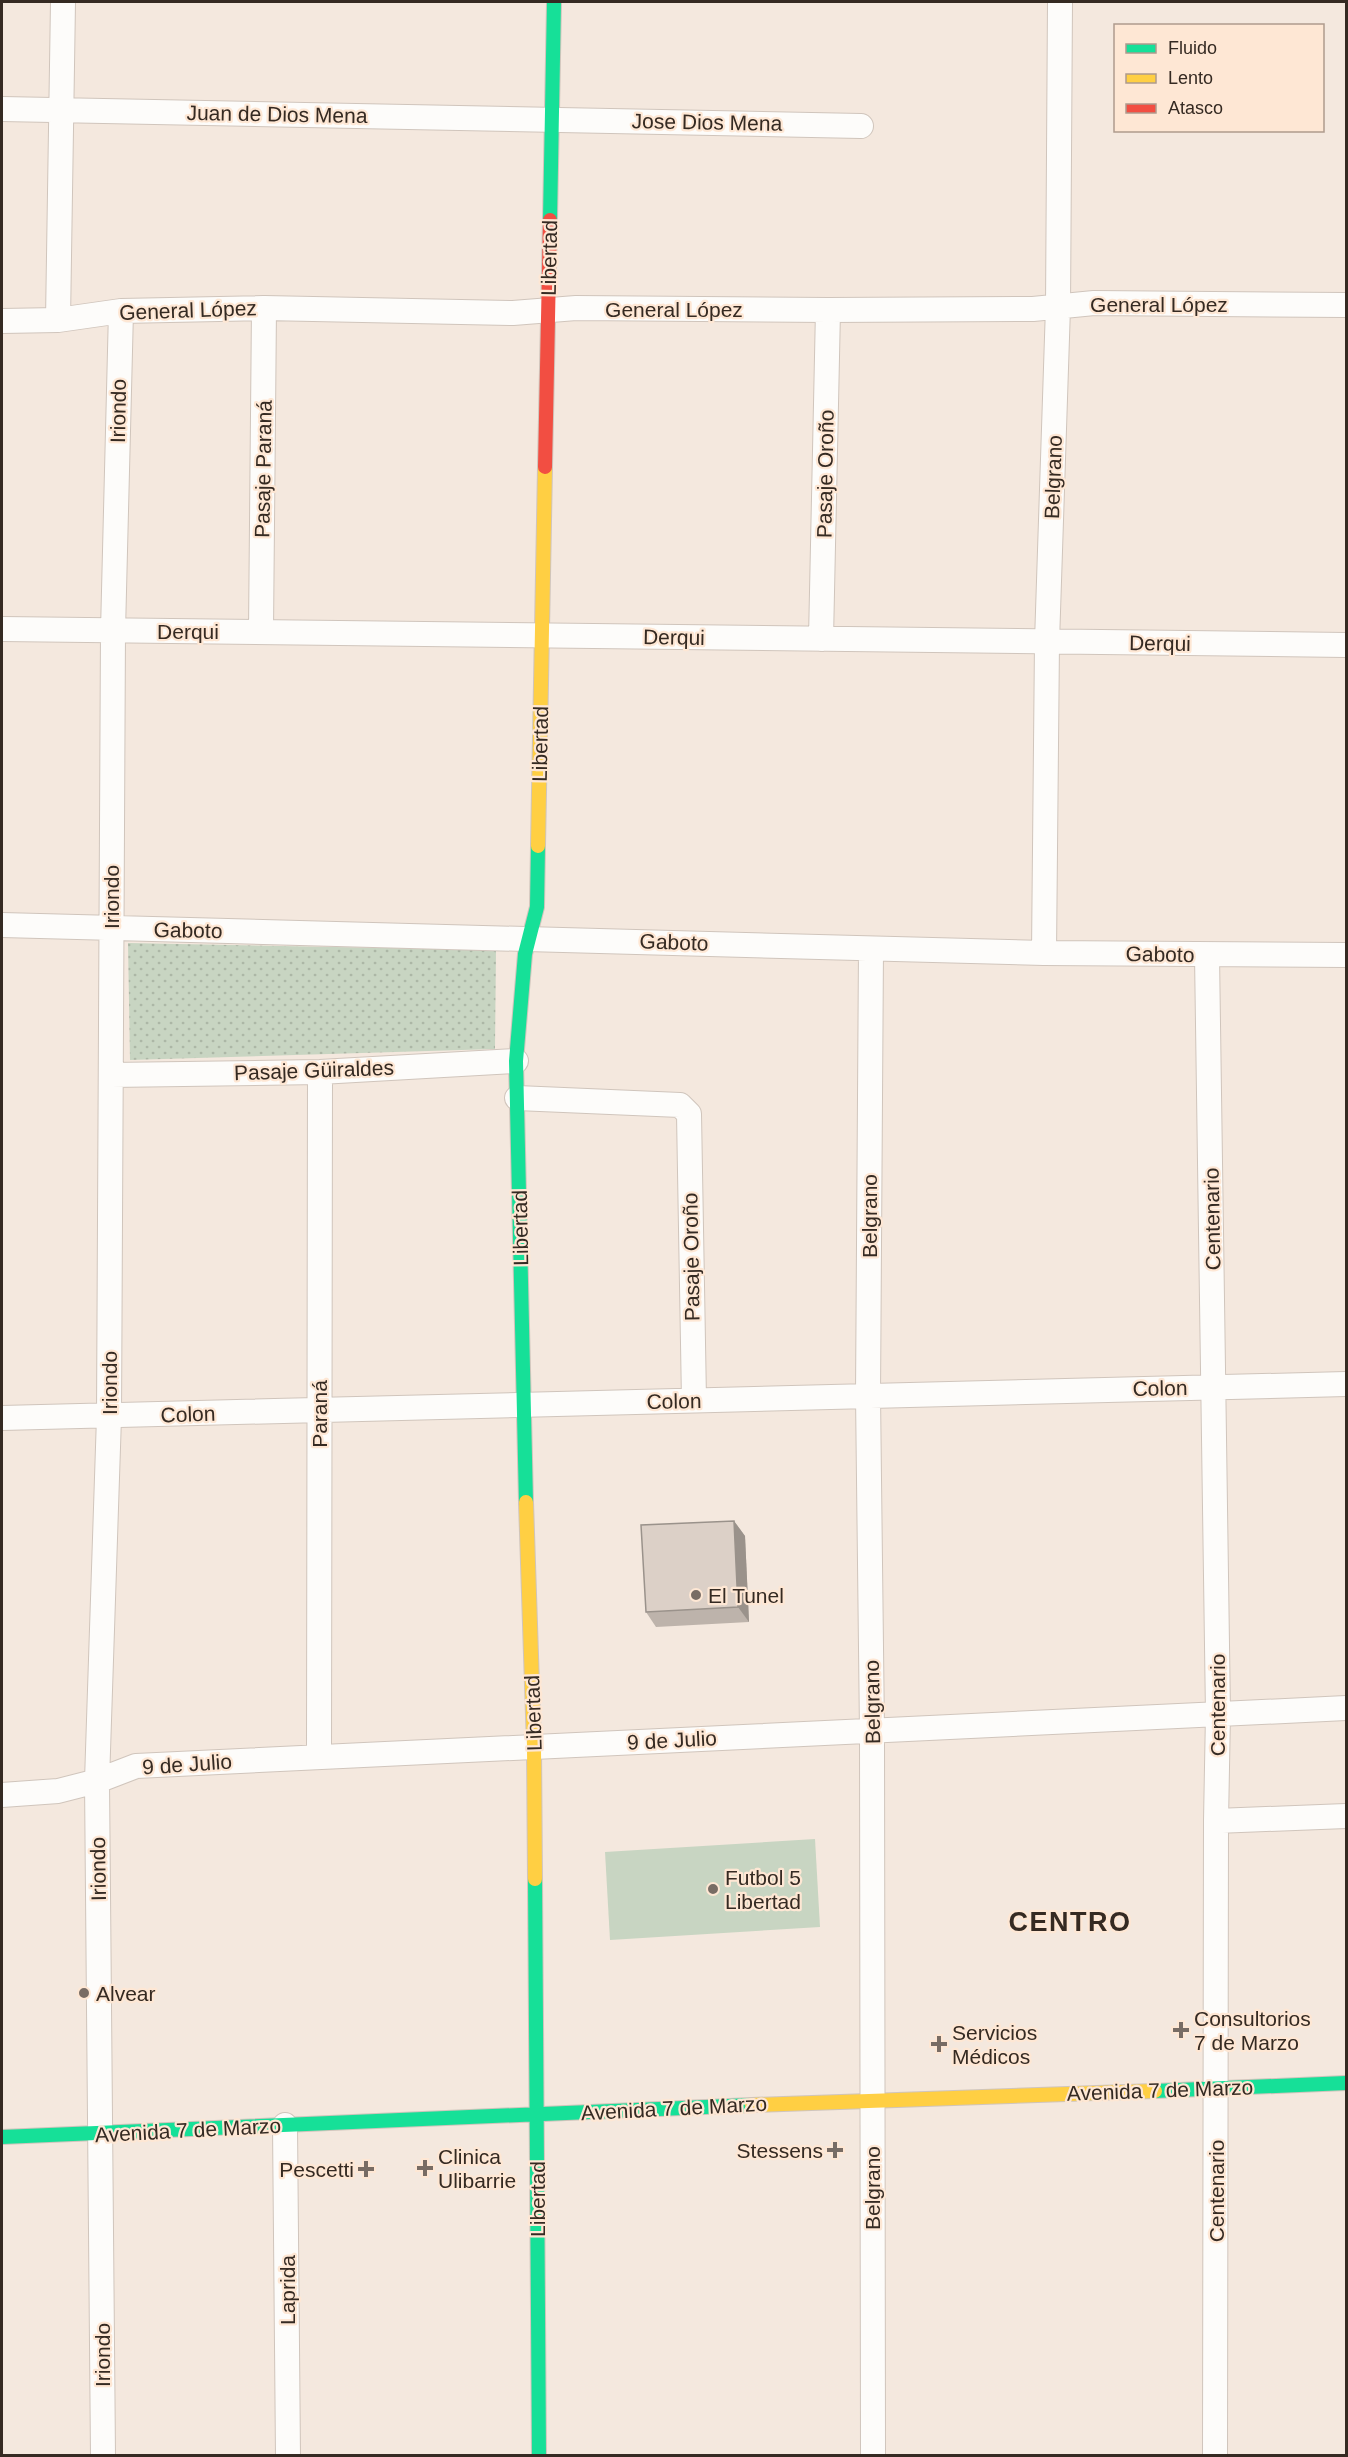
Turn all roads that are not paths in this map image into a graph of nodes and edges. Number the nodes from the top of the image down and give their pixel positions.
1 (63, 2) edge
2 (554, 2) edge
3 (1060, 2) edge
4 (2, 109) edge
5 (60, 110) junction
6 (552, 118) junction
7 (861, 126) dead end
8 (1347, 304) edge
9 (1058, 307) junction
10 (264, 308) junction
11 (121, 310) junction
12 (548, 310) junction
13 (828, 310) junction
14 (58, 320) junction
15 (2, 321) edge
16 (2, 629) edge
17 (113, 630) junction
18 (261, 631) junction
19 (542, 635) junction
20 (821, 639) junction
21 (1047, 642) junction
22 (1347, 645) edge
23 (2, 925) edge
24 (111, 928) junction
25 (529, 938) junction
26 (871, 949) junction
27 (1044, 953) junction
28 (1347, 954) edge
29 (1207, 955) junction
30 (516, 1061) junction
31 (320, 1072) junction
32 (111, 1075) junction
33 (517, 1098) junction
34 (1347, 1384) edge
35 (1214, 1387) junction
36 (868, 1395) junction
37 (694, 1400) junction
38 (523, 1404) junction
39 (319, 1410) junction
40 (109, 1417) junction
41 (2, 1418) edge
42 (1347, 1708) edge
43 (1218, 1714) junction
44 (872, 1731) junction
45 (534, 1746) junction
46 (319, 1756) junction
47 (97, 1781) junction
48 (2, 1796) edge
49 (1347, 1816) edge
50 (1216, 1821) junction
51 (1347, 2083) edge
52 (1216, 2089) junction
53 (872, 2100) junction
54 (536, 2115) junction
55 (285, 2125) junction
56 (100, 2134) junction
57 (2, 2137) edge
58 (103, 2456) edge
59 (288, 2456) edge
60 (539, 2456) edge
61 (873, 2456) edge
62 (1215, 2456) edge

1 - 5 street
2 - 6 street, Libertad
3 - 9 street, Belgrano
4 - 5 street, Juan de Dios Mena
5 - 6 street, Juan de Dios Mena
5 - 14 street
6 - 7 street, Jose Dios Mena
6 - 12 street, Libertad
8 - 9 street, General López
9 - 13 street, General López
9 - 21 street, Belgrano
10 - 11 street, General López
10 - 12 street, General López
10 - 18 street, Pasaje Paraná
11 - 14 street, General López
11 - 17 street, Iriondo
12 - 13 street, General López
12 - 19 street, Libertad
13 - 20 street, Pasaje Oroño
14 - 15 street, General López
16 - 17 street, Derqui
17 - 18 street, Derqui
17 - 24 street, Iriondo
18 - 19 street, Derqui
19 - 20 street, Derqui
19 - 25 street, Libertad
20 - 21 street, Derqui
21 - 22 street, Derqui
21 - 27 street, Belgrano
23 - 24 street, Gaboto
24 - 25 street, Gaboto
24 - 32 street, Iriondo
25 - 26 street, Gaboto
25 - 30 street, Libertad
26 - 27 street, Gaboto
26 - 36 street, Belgrano
27 - 29 street, Gaboto
28 - 29 street, Gaboto
29 - 35 street, Centenario
30 - 31 street, Pasaje Güiraldes
30 - 33 street, Libertad
31 - 32 street, Pasaje Güiraldes
31 - 39 street, Paraná
32 - 40 street, Iriondo
33 - 37 street, Pasaje Oroño
33 - 38 street, Libertad
34 - 35 street, Colon
35 - 36 street, Colon
35 - 43 street, Centenario
36 - 37 street, Colon
36 - 44 street, Belgrano
37 - 38 street, Colon
38 - 39 street, Colon
38 - 45 street, Libertad
39 - 40 street, Colon
39 - 46 street, Paraná
40 - 41 street, Colon
40 - 47 street, Iriondo
42 - 43 street, 9 de Julio
43 - 44 street, 9 de Julio
43 - 50 street, Centenario
44 - 45 street, 9 de Julio
44 - 53 street, Belgrano
45 - 46 street, 9 de Julio
45 - 54 street, Libertad
46 - 47 street, 9 de Julio
47 - 48 street, 9 de Julio
47 - 56 street, Iriondo
49 - 50 street
50 - 52 street, Centenario
51 - 52 street, Avenida 7 de Marzo
52 - 53 street, Avenida 7 de Marzo
52 - 62 street, Centenario
53 - 54 street, Avenida 7 de Marzo
53 - 61 street, Belgrano
54 - 55 street, Avenida 7 de Marzo
54 - 60 street, Libertad
55 - 56 street, Avenida 7 de Marzo
55 - 59 street, Laprida
56 - 57 street, Avenida 7 de Marzo
56 - 58 street, Iriondo

